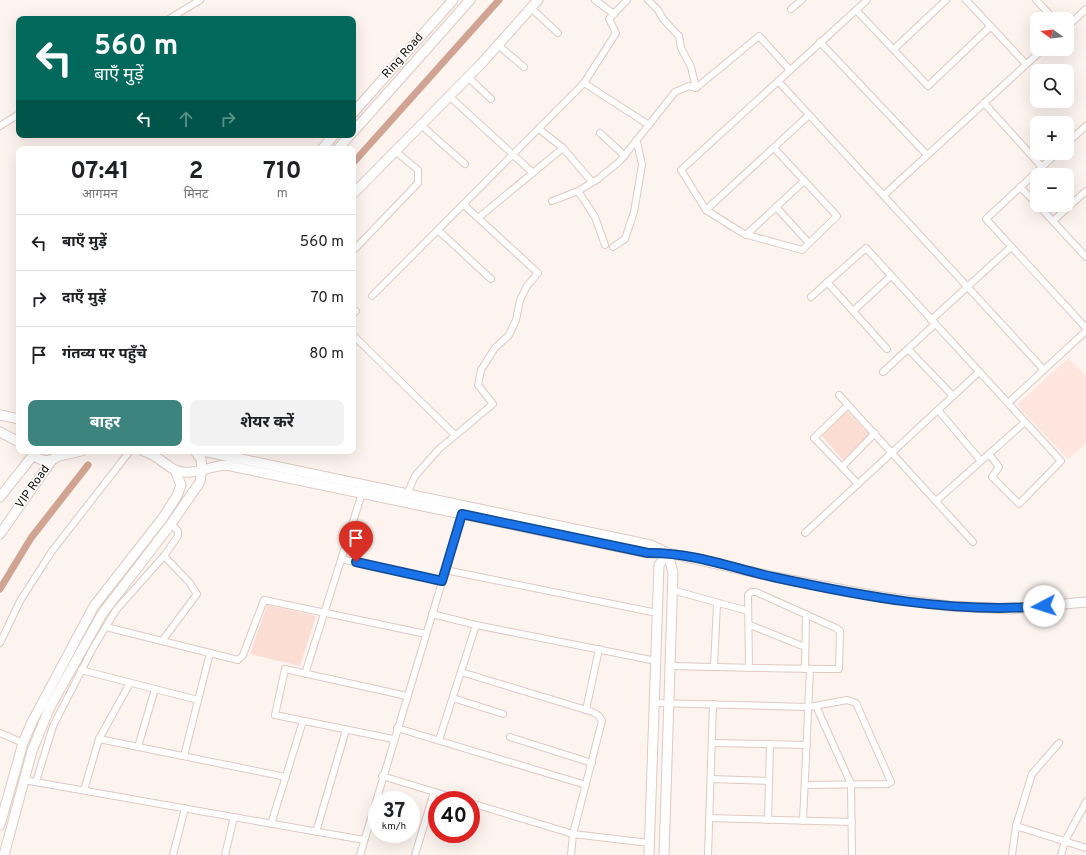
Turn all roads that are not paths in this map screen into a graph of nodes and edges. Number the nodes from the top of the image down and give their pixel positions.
1 (200, 0) edge
2 (453, 0) edge
3 (470, 0) edge
4 (538, 0) edge
5 (595, 0) edge
6 (627, 0) edge
7 (648, 0) edge
8 (802, 0) edge
9 (866, 0) edge
10 (946, 0) edge
11 (966, 0) edge
12 (1036, 0) edge
13 (531, 8) junction
14 (791, 9) dead end
15 (1086, 9) edge
16 (856, 10) junction
17 (1047, 12) edge
18 (614, 14) junction
19 (174, 16) edge
20 (1074, 20) edge
21 (991, 26) junction
22 (558, 33) dead end
23 (820, 42) junction
24 (498, 44) junction
25 (894, 49) junction
26 (1035, 56) edge
27 (1026, 64) junction
28 (524, 67) dead end
29 (790, 70) junction
30 (468, 77) junction
31 (778, 81) junction
32 (584, 83) junction
33 (696, 88) junction
34 (449, 96) junction
35 (491, 100) dead end
36 (984, 103) junction
37 (356, 110) edge
38 (809, 115) junction
39 (16, 116) edge
40 (421, 125) junction
41 (649, 125) junction
42 (0, 126) edge
43 (1086, 126) edge
44 (356, 129) edge
45 (538, 129) junction
46 (600, 133) dead end
47 (1074, 137) edge
48 (331, 138) edge
49 (347, 138) edge
50 (638, 142) junction
51 (325, 146) edge
52 (341, 146) edge
53 (563, 148) junction
54 (774, 148) junction
55 (394, 150) junction
56 (513, 155) junction
57 (927, 155) junction
58 (625, 156) junction
59 (1050, 160) edge
60 (465, 164) dead end
61 (1042, 167) junction
62 (532, 173) junction
63 (804, 181) junction
64 (592, 182) junction
65 (1020, 187) junction
66 (356, 191) edge
67 (578, 191) junction
68 (1086, 191) edge
69 (884, 195) junction
70 (1030, 198) edge
71 (552, 201) dead end
72 (464, 205) junction
73 (776, 207) junction
74 (706, 210) junction
75 (1044, 212) edge
76 (478, 218) junction
77 (1053, 222) junction
78 (439, 231) junction
79 (746, 234) junction
80 (809, 243) junction
81 (605, 245) dead end
82 (356, 247) edge
83 (613, 247) dead end
84 (1012, 247) junction
85 (1086, 257) edge
86 (891, 276) junction
87 (491, 279) dead end
88 (827, 282) junction
89 (968, 287) junction
90 (372, 296) dead end
91 (811, 297) dead end
92 (853, 311) junction
93 (933, 322) junction
94 (1086, 330) edge
95 (356, 338) edge
96 (908, 348) junction
97 (887, 349) dead end
98 (1044, 370) junction
99 (883, 372) dead end
100 (979, 372) junction
101 (839, 395) dead end
102 (953, 396) junction
103 (1008, 403) junction
104 (848, 405) junction
105 (938, 410) junction
106 (0, 415) edge
107 (16, 418) edge
108 (1025, 422) junction
109 (0, 432) edge
110 (875, 433) junction
111 (455, 435) junction
112 (16, 440) edge
113 (892, 452) junction
114 (32, 454) edge
115 (34, 454) edge
116 (128, 454) edge
117 (149, 454) edge
118 (197, 454) edge
119 (217, 454) edge
120 (989, 454) junction
121 (58, 456) edge
122 (981, 461) junction
123 (842, 467) junction
124 (202, 469) junction
125 (175, 470) junction
126 (858, 484) junction
127 (363, 489) junction
128 (407, 494) junction
129 (0, 497) edge
130 (936, 501) junction
131 (463, 510) junction
132 (171, 524) junction
133 (806, 533) dead end
134 (0, 534) edge
135 (973, 542) dead end
136 (668, 553) junction
137 (164, 556) junction
138 (341, 558) junction
139 (445, 570) junction
140 (442, 581) junction
141 (672, 590) junction
142 (1086, 602) edge
143 (717, 603) junction
144 (748, 611) junction
145 (324, 612) junction
146 (657, 613) junction
147 (432, 614) junction
148 (806, 614) junction
149 (476, 625) junction
150 (750, 626) junction
151 (106, 627) junction
152 (426, 634) junction
153 (162, 641) junction
154 (0, 643) edge
155 (806, 647) junction
156 (599, 649) junction
157 (210, 653) junction
158 (656, 660) junction
159 (670, 666) junction
160 (714, 667) junction
161 (749, 668) junction
162 (808, 669) junction
163 (81, 670) junction
164 (461, 672) junction
165 (305, 674) junction
166 (130, 683) junction
167 (155, 689) junction
168 (407, 696) junction
169 (453, 698) junction
170 (198, 700) junction
171 (654, 703) junction
172 (668, 703) junction
173 (713, 704) junction
174 (816, 706) junction
175 (809, 707) junction
176 (586, 710) junction
177 (503, 714) dead end
178 (303, 721) junction
179 (397, 728) junction
180 (346, 730) junction
181 (0, 733) edge
182 (510, 737) dead end
183 (99, 739) junction
184 (394, 739) junction
185 (439, 740) junction
186 (23, 742) junction
187 (712, 743) junction
188 (1059, 743) dead end
189 (770, 744) junction
190 (807, 745) junction
191 (138, 747) junction
192 (184, 756) junction
193 (592, 763) junction
194 (382, 776) junction
195 (286, 777) junction
196 (711, 779) junction
197 (24, 780) junction
198 (769, 780) junction
199 (36, 782) junction
200 (851, 784) junction
201 (586, 785) junction
202 (805, 785) junction
203 (84, 790) junction
204 (431, 791) edge
205 (1086, 802) edge
206 (480, 806) edge
207 (185, 808) junction
208 (428, 812) edge
209 (234, 817) junction
210 (710, 818) junction
211 (768, 820) junction
212 (803, 821) junction
213 (852, 822) junction
214 (271, 824) junction
215 (0, 825) edge
216 (1016, 826) junction
217 (316, 832) junction
218 (573, 834) junction
219 (364, 840) junction
220 (1065, 841) junction
221 (649, 843) junction
222 (1086, 848) edge
223 (4, 855) edge
224 (173, 855) edge
225 (225, 855) edge
226 (360, 855) edge
227 (415, 855) edge
228 (571, 855) edge
229 (648, 855) edge
230 (664, 855) edge
231 (708, 855) edge
232 (852, 855) edge
233 (1012, 855) edge
234 (1062, 855) edge

1 - 19 street
2 - 37 street, Ring Road
3 - 44 street
4 - 13 street
5 - 18 street
6 - 18 street
7 - 33 street
8 - 14 street
9 - 16 street
10 - 25 street
11 - 21 street
12 - 17 street
13 - 22 street
13 - 24 street
15 - 20 street
16 - 23 street
16 - 25 street
18 - 32 street
21 - 25 street
21 - 27 street
23 - 29 street
23 - 57 street
24 - 28 street
24 - 30 street
26 - 27 street
27 - 36 street
29 - 31 street
29 - 33 street
30 - 34 street
30 - 35 street
31 - 38 street
31 - 74 street
32 - 41 street
32 - 45 street
33 - 41 street
34 - 40 street
34 - 56 street
36 - 57 street
36 - 61 street
38 - 54 street
38 - 69 street
39 - 42 street
40 - 55 street
40 - 60 street
41 - 50 street
43 - 47 street
45 - 53 street
45 - 56 street
46 - 58 street
48 - 51 street
49 - 52 street
50 - 58 street
50 - 83 street
53 - 62 street
53 - 64 street
54 - 63 street
54 - 74 street
55 - 66 street
55 - 82 street
56 - 62 street
56 - 72 street
57 - 69 street
58 - 64 street
59 - 61 street
61 - 65 street
62 - 76 street
63 - 73 street
63 - 80 street
64 - 67 street
65 - 70 street
65 - 84 street
67 - 71 street
67 - 81 street
68 - 77 street
69 - 89 street
72 - 76 street
72 - 78 street
73 - 79 street
73 - 80 street
74 - 79 street
75 - 77 street
76 - 111 street
77 - 85 street
78 - 87 street
78 - 90 street
79 - 80 street
84 - 89 street
84 - 94 street
86 - 88 street
86 - 92 street
86 - 93 street
88 - 91 street
88 - 92 street
89 - 93 street
89 - 98 street
92 - 97 street
93 - 96 street
93 - 100 street
94 - 98 street
95 - 111 street
96 - 99 street
96 - 102 street
98 - 103 street
100 - 102 street
100 - 103 street
101 - 104 street
102 - 105 street
103 - 108 street
104 - 110 street
104 - 123 street
105 - 113 street
105 - 122 street
106 - 107 street
108 - 120 street
108 - 120 street
109 - 112 street
110 - 113 street
110 - 123 street
111 - 128 street
113 - 126 street
113 - 130 street
114 - 129 street, VIP Road
115 - 121 street
116 - 154 street
117 - 125 street
118 - 124 street
119 - 127 street
120 - 122 street
121 - 134 street, VIP Road
122 - 130 street
123 - 126 street
124 - 125 street
124 - 127 street
124 - 132 street
125 - 186 street
126 - 133 street
127 - 128 street
127 - 131 street
127 - 138 street
128 - 131 street
130 - 135 street
131 - 136 street
131 - 139 street
132 - 137 street
132 - 197 street
136 - 141 street
136 - 142 street
136 - 146 street
137 - 151 street
137 - 153 street
138 - 140 street
138 - 145 street
139 - 140 street
139 - 146 street
140 - 147 street
141 - 143 street
141 - 159 street
143 - 144 street
143 - 160 street
144 - 148 street
144 - 150 street
145 - 152 street
145 - 157 street
145 - 165 street
146 - 158 street
147 - 149 street
147 - 152 street
148 - 155 street
148 - 162 street
149 - 156 street
149 - 164 street
150 - 155 street
150 - 161 street
151 - 153 street
151 - 163 street
152 - 168 street
153 - 157 street
155 - 162 street
156 - 158 street
156 - 176 street
157 - 170 street
158 - 171 street
159 - 160 street
159 - 172 street
160 - 161 street
161 - 162 street
162 - 175 street
163 - 166 street
163 - 199 street
164 - 169 street
164 - 176 street
165 - 168 street
165 - 178 street
166 - 167 street
166 - 183 street
167 - 170 street
167 - 191 street
168 - 179 street
169 - 177 street
169 - 185 street
170 - 192 street
171 - 172 street
171 - 221 street
172 - 173 street
172 - 230 street
173 - 175 street
173 - 187 street
174 - 175 street
174 - 200 street
174 - 200 street
175 - 190 street
176 - 193 street
178 - 180 street
178 - 195 street
179 - 184 street
179 - 185 street
180 - 184 street
180 - 217 street
181 - 186 street
182 - 193 street
183 - 191 street
183 - 203 street
184 - 194 street
185 - 201 street
186 - 215 street
187 - 189 street
187 - 196 street
188 - 216 street
189 - 190 street
189 - 198 street
190 - 202 street
191 - 192 street
192 - 195 street
193 - 201 street
194 - 204 street
194 - 219 street
195 - 214 street
196 - 198 street
196 - 210 street
197 - 199 street
197 - 223 street
198 - 211 street
199 - 203 street
200 - 202 street
200 - 213 street
201 - 218 street
202 - 212 street
203 - 207 street
205 - 220 street
206 - 218 street
207 - 209 street
207 - 224 street
208 - 227 street
209 - 214 street
209 - 225 street
210 - 211 street
210 - 231 street
211 - 212 street
212 - 213 street
213 - 232 street
214 - 217 street
216 - 220 street
216 - 233 street
217 - 219 street
218 - 221 street
218 - 228 street
219 - 226 street
220 - 222 street
220 - 234 street
221 - 229 street

